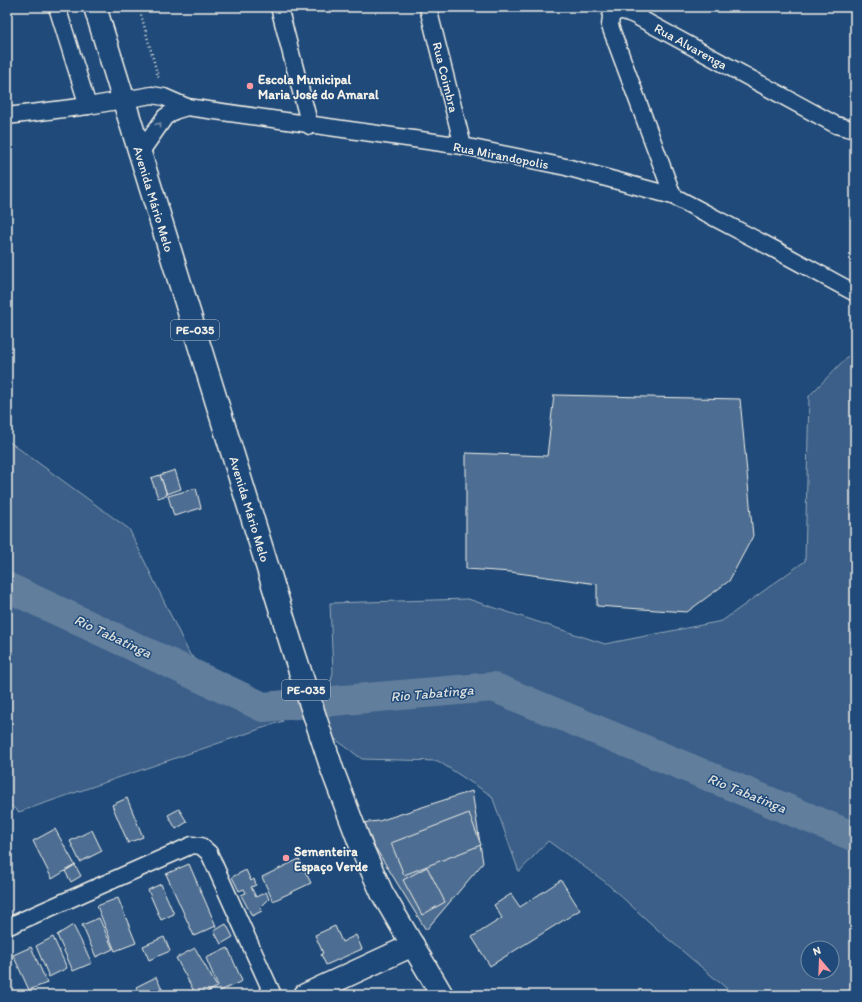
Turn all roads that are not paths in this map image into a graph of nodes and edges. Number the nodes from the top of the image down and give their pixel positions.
1 (57, 7) edge
2 (95, 7) edge
3 (279, 7) edge
4 (428, 8) dead end
5 (124, 100) junction
6 (88, 106) junction
7 (187, 107) junction
8 (7, 116) edge
9 (310, 126) junction
10 (855, 130) edge
11 (463, 146) junction
12 (654, 147) junction
13 (140, 152) junction
14 (644, 188) junction
15 (673, 196) junction
16 (855, 294) edge
17 (7, 927) edge
18 (413, 945) junction
19 (273, 995) edge
20 (305, 995) edge
21 (442, 995) edge

1 - 6 street
2 - 5 main road, Avenida Mário Melo / PE-035
3 - 9 street
4 - 11 street, Rua Coimbra
5 - 6 street, Rua Mirandopolis
5 - 7 street, Rua Mirandopolis
5 - 13 main road, Avenida Mário Melo / PE-035
6 - 8 street, Rua Mirandopolis
7 - 9 street, Rua Mirandopolis
13 -> 7 street
9 - 11 street, Rua Mirandopolis
10 - 12 street, Rua Alvarenga
11 - 14 street, Rua Mirandopolis
12 - 14 street
12 - 15 street, Rua Alvarenga
13 - 18 main road, Avenida Mário Melo / PE-035
14 - 15 street, Rua Mirandopolis
15 - 16 street, Rua Mirandopolis
17 - 19 street
18 - 20 main road
18 - 21 main road, Avenida Mário Melo / PE-035

